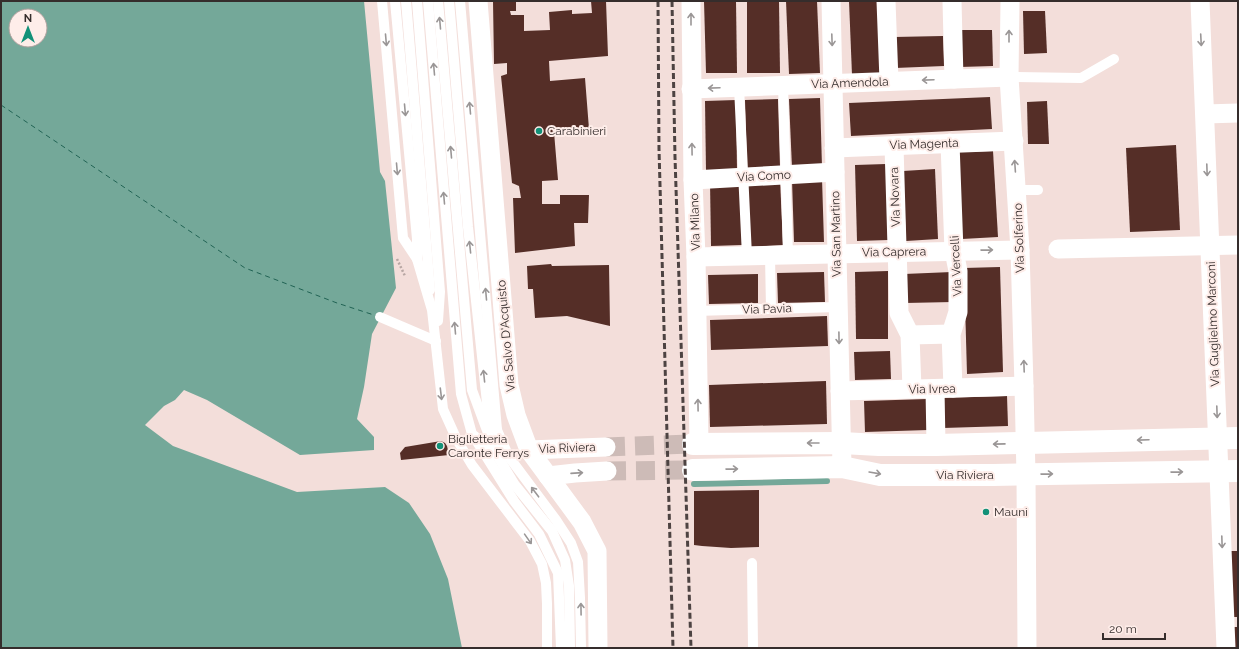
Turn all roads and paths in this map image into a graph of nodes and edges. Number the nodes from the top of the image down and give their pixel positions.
1 (382, 1) edge
2 (395, 1) edge
3 (406, 1) edge
4 (417, 1) edge
5 (428, 1) edge
6 (438, 1) edge
7 (449, 1) edge
8 (460, 1) edge
9 (478, 1) edge
10 (691, 1) edge
11 (831, 1) edge
12 (886, 1) edge
13 (952, 1) edge
14 (1010, 1) edge
15 (1200, 1) edge
16 (1114, 59) dead end
17 (1009, 76) junction
18 (954, 79) junction
19 (889, 81) junction
20 (833, 83) junction
21 (783, 85) junction
22 (739, 87) junction
23 (691, 89) junction
24 (1238, 113) edge
25 (1205, 114) junction
26 (1014, 141) junction
27 (950, 144) junction
28 (894, 146) junction
29 (834, 148) junction
30 (835, 172) junction
31 (786, 175) junction
32 (743, 177) junction
33 (693, 180) junction
34 (1017, 190) junction
35 (1038, 190) dead end
36 (1238, 245) edge
37 (1210, 246) junction
38 (1058, 249) dead end
39 (1020, 250) junction
40 (954, 251) junction
41 (897, 252) junction
42 (837, 254) junction
43 (779, 255) junction
44 (747, 256) junction
45 (696, 257) junction
46 (417, 259) junction
47 (838, 307) junction
48 (771, 309) junction
49 (432, 310) junction
50 (696, 311) junction
51 (380, 317) dead end
52 (910, 334) junction
53 (951, 334) junction
54 (436, 341) junction
55 (1024, 386) junction
56 (944, 388) junction
57 (912, 389) junction
58 (840, 391) junction
59 (489, 421) junction
60 (497, 430) junction
61 (472, 434) junction
62 (1228, 438) edge
63 (842, 443) junction
64 (696, 444) joint
65 (1025, 444) junction
66 (936, 445) junction
67 (606, 447) tunnel mouth
68 (529, 450) junction
69 (495, 452) junction
70 (842, 467) junction
71 (693, 470) tunnel mouth
72 (606, 471) tunnel mouth
73 (1228, 471) edge
74 (1026, 475) junction
75 (548, 476) junction
76 (752, 562) dead end
77 (547, 648) edge
78 (561, 648) edge
79 (570, 648) edge
80 (581, 648) edge
81 (598, 648) edge
82 (753, 648) edge
83 (1027, 648) edge
84 (1226, 648) edge

1 -> 46 lane
2 -> 46 lane
3 - 49 lane
4 - 54 lane
61 -> 5 lane
69 -> 6 lane
59 -> 7 lane
60 -> 8 lane
9 - 68 street, Via Salvo D'Acquisto
23 -> 10 street, Via Milano
11 -> 20 street, Via San Martino
12 - 19 street
13 - 18 street
17 -> 14 street, Via Solferino
15 -> 25 street, Via Guglielmo Marconi
16 - 17 lane
17 - 18 street, Via Amendola
17 - 26 street, Via Solferino
18 -> 19 street, Via Amendola
19 - 20 street, Via Amendola
20 - 21 street, Via Amendola
20 - 29 street, Via San Martino
21 - 22 street, Via Amendola
21 - 31 lane
22 -> 23 street, Via Amendola
22 - 32 lane
33 -> 23 street, Via Milano
24 - 25 street
25 -> 37 street, Via Guglielmo Marconi
26 - 27 street, Via Magenta
34 -> 26 street, Via Solferino
27 - 28 street, Via Magenta
27 - 40 street, Via Vercelli
28 - 29 street, Via Magenta
28 - 41 street, Via Novara
29 - 30 street, Via San Martino
30 - 31 street, Via Como
30 - 42 street, Via San Martino
31 - 32 street, Via Como
31 - 43 lane
32 - 33 street, Via Como
32 - 44 lane
33 - 45 street, Via Milano
34 - 35 lane
34 - 39 street, Via Solferino
36 - 37 street
37 - 38 street
37 -> 62 street, Via Guglielmo Marconi
40 -> 39 street, Via Caprera
55 -> 39 street, Via Solferino
40 - 41 street, Via Caprera
40 - 53 street, Via Vercelli
41 - 42 street, Via Caprera
41 - 52 street, Via Novara
42 - 43 street, Via Caprera
42 - 47 street, Via San Martino
43 - 44 street, Via Caprera
43 - 48 lane
44 - 45 street, Via Caprera
45 - 50 street, Via Milano
46 - 49 lane
47 - 48 lane, Via Pavia
47 -> 58 street, Via San Martino
48 - 50 lane, Via Pavia
49 - 54 lane
64 -> 50 street, Via Milano
51 - 54 lane
52 - 53 street
52 - 57 street, Via Novara
53 - 56 street, Via Vercelli
54 -> 77 lane
55 - 56 street, Via Ivrea
55 - 65 street, Via Solferino
56 - 57 street, Via Ivrea
56 - 66 street, Via Vercelli
57 - 58 street, Via Ivrea
58 - 63 street, Via San Martino
59 - 60 lane
59 - 69 lane
80 -> 60 lane
61 - 69 lane
61 - 78 lane
62 -> 65 street
62 - 73 street, Via Guglielmo Marconi
63 -> 64 street
63 - 66 street
63 - 70 street, Via San Martino
65 -> 66 street
65 - 74 street, Via Solferino
67 - 68 street, Via Riviera
68 - 75 street, Via Salvo D'Acquisto
69 - 79 lane
71 -> 70 street, Via Riviera
70 -> 74 street, Via Riviera
75 -> 72 street, Via Riviera
74 -> 73 street, Via Riviera
73 -> 84 street, Via Guglielmo Marconi
74 - 83 street, Via Solferino
75 - 81 street, Via Salvo D'Acquisto
76 - 82 lane

